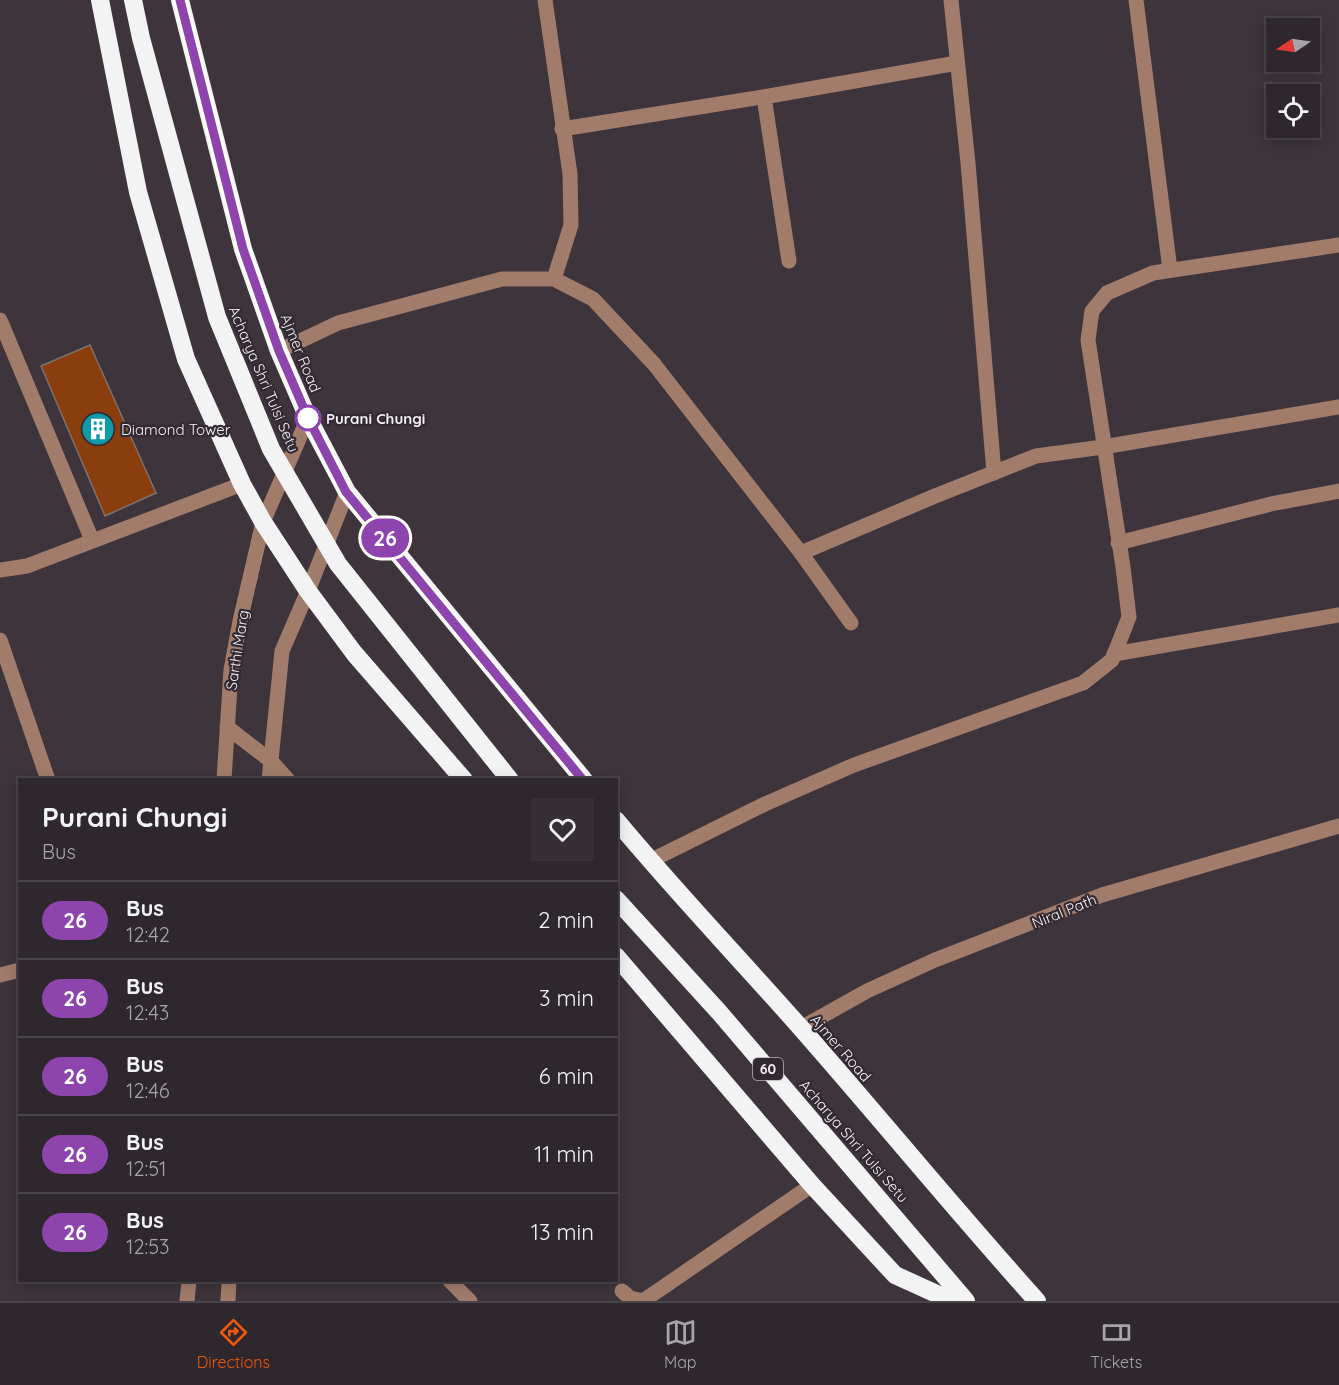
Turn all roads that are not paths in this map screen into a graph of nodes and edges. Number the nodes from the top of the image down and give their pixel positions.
1 (100, 0) edge
2 (133, 0) edge
3 (180, 0) edge
4 (545, 0) edge
5 (951, 0) edge
6 (1136, 0) edge
7 (957, 63) junction
8 (764, 97) junction
9 (562, 129) junction
10 (1339, 245) edge
11 (789, 261) dead end
12 (1170, 270) junction
13 (554, 279) junction
14 (0, 321) edge
15 (279, 351) junction
16 (1339, 407) edge
17 (308, 418) junction
18 (1103, 447) junction
19 (994, 473) junction
20 (242, 484) junction
21 (1339, 491) edge
22 (346, 492) junction
23 (263, 522) junction
24 (92, 540) junction
25 (1118, 543) junction
26 (801, 553) junction
27 (0, 570) edge
28 (308, 591) junction
29 (1339, 615) edge
30 (851, 623) dead end
31 (0, 640) edge
32 (1114, 654) junction
33 (227, 728) junction
34 (271, 761) junction
35 (47, 778) edge
36 (224, 778) edge
37 (269, 778) edge
38 (286, 778) edge
39 (462, 778) edge
40 (508, 778) edge
41 (582, 778) edge
42 (618, 822) edge
43 (1339, 826) edge
44 (650, 861) junction
45 (618, 901) edge
46 (620, 965) edge
47 (18, 970) edge
48 (0, 975) edge
49 (801, 1028) junction
50 (812, 1185) junction
51 (189, 1282) edge
52 (451, 1282) edge
53 (621, 1291) dead end
54 (187, 1301) edge
55 (470, 1301) edge
56 (952, 1301) edge
57 (966, 1301) edge
58 (1037, 1301) edge

1 - 20 highway
2 - 40 highway, Acharya Shri Tulsi Setu
3 - 15 highway, Ajmer Road
4 - 9 street
5 - 7 street
6 - 12 street
7 - 8 street
7 - 19 street
8 - 9 street
8 - 11 street
9 - 13 street
10 - 12 street
12 - 18 street
13 - 15 street
13 - 26 street
14 - 24 street
15 - 17 highway, Ajmer Road
16 - 18 street
17 - 22 highway, Ajmer Road
17 - 23 street, Sarthi Marg
18 - 19 street
18 - 25 street
19 - 26 street
20 - 23 highway
20 - 24 street
21 - 25 street
22 - 28 street
22 - 41 highway, Ajmer Road
23 - 28 highway
23 - 33 street, Sarthi Marg
24 - 27 street
25 - 32 street
26 - 30 street
28 - 34 street
28 - 39 highway
29 - 32 street
31 - 35 street
32 - 44 street
33 - 34 street
33 - 36 street, Sarthi Marg
34 - 37 street
34 - 38 street
42 - 44 highway, Ajmer Road
43 - 49 street, Niral Path
44 - 49 highway, Ajmer Road
45 - 57 highway, Acharya Shri Tulsi Setu / 60
46 - 50 highway
47 - 48 street
49 - 58 highway, Ajmer Road
50 - 53 street
50 - 56 highway
51 - 54 street
52 - 55 street

